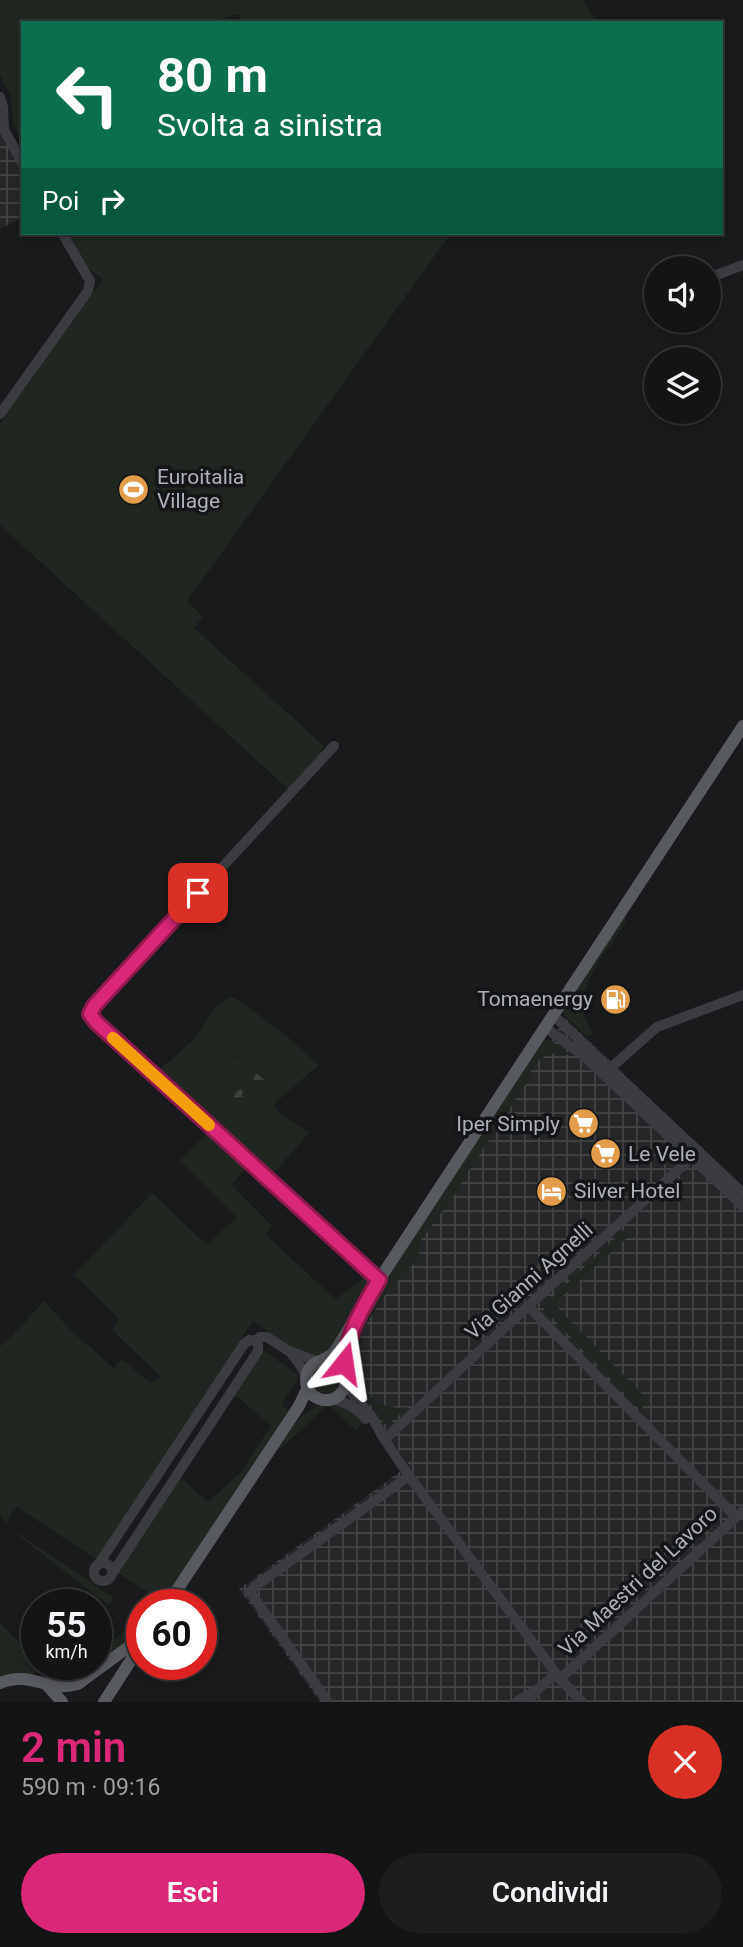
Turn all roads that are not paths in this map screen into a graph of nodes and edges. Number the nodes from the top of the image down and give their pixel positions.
1 (0, 97) edge
2 (21, 160) edge
3 (63, 235) edge
4 (743, 265) edge
5 (721, 273) edge
6 (0, 414) edge
7 (743, 726) edge
8 (334, 746) dead end
9 (743, 995) edge
10 (553, 1015) junction
11 (545, 1027) junction
12 (607, 1071) junction
13 (695, 1155) junction
14 (743, 1193) edge
15 (743, 1206) edge
16 (379, 1280) junction
17 (528, 1306) junction
18 (356, 1318) junction
19 (255, 1341) junction
20 (287, 1350) junction
21 (320, 1361) junction
22 (346, 1378) junction
23 (307, 1382) junction
24 (326, 1399) junction
25 (205, 1403) junction
26 (218, 1412) junction
27 (283, 1430) junction
28 (384, 1438) junction
29 (409, 1476) junction
30 (142, 1500) junction
31 (154, 1508) junction
32 (740, 1514) edge
33 (178, 1589) edge
34 (126, 1649) edge
35 (126, 1668) edge
36 (558, 1676) junction
37 (0, 1683) edge
38 (47, 1684) junction
39 (538, 1689) junction
40 (62, 1702) edge
41 (104, 1702) edge
42 (328, 1702) edge
43 (516, 1702) edge
44 (527, 1702) edge
45 (582, 1702) edge

1 - 2 street
3 - 6 street
4 - 5 street
7 - 10 main road
8 - 16 street
9 - 12 street
10 - 11 main road
10 - 12 street
11 - 12 street
11 - 16 main road
12 - 13 street
13 - 14 street
13 - 15 street
13 - 17 street, Via Gianni Agnelli
16 - 18 main road
17 - 28 street, Via Gianni Agnelli
17 - 32 street
18 - 21 main road
18 - 22 main road
19 - 20 street
19 - 25 street
19 - 26 street
20 - 21 street
20 - 23 street
21 - 22 main road
21 - 23 main road
22 - 24 main road
22 - 28 street
23 - 24 main road
23 - 27 main road
24 - 27 main road
24 - 28 street
25 - 26 street
25 - 30 street
26 - 31 street
27 - 33 main road
28 - 29 street
29 - 36 street
29 - 42 street
30 - 31 street
30 - 31 street
32 - 36 street, Via Maestri del Lavoro
34 - 38 main road
35 - 41 main road
36 - 39 street, Via Maestri del Lavoro
36 - 45 street
37 - 38 main road
38 - 40 main road
39 - 43 street
39 - 44 street

